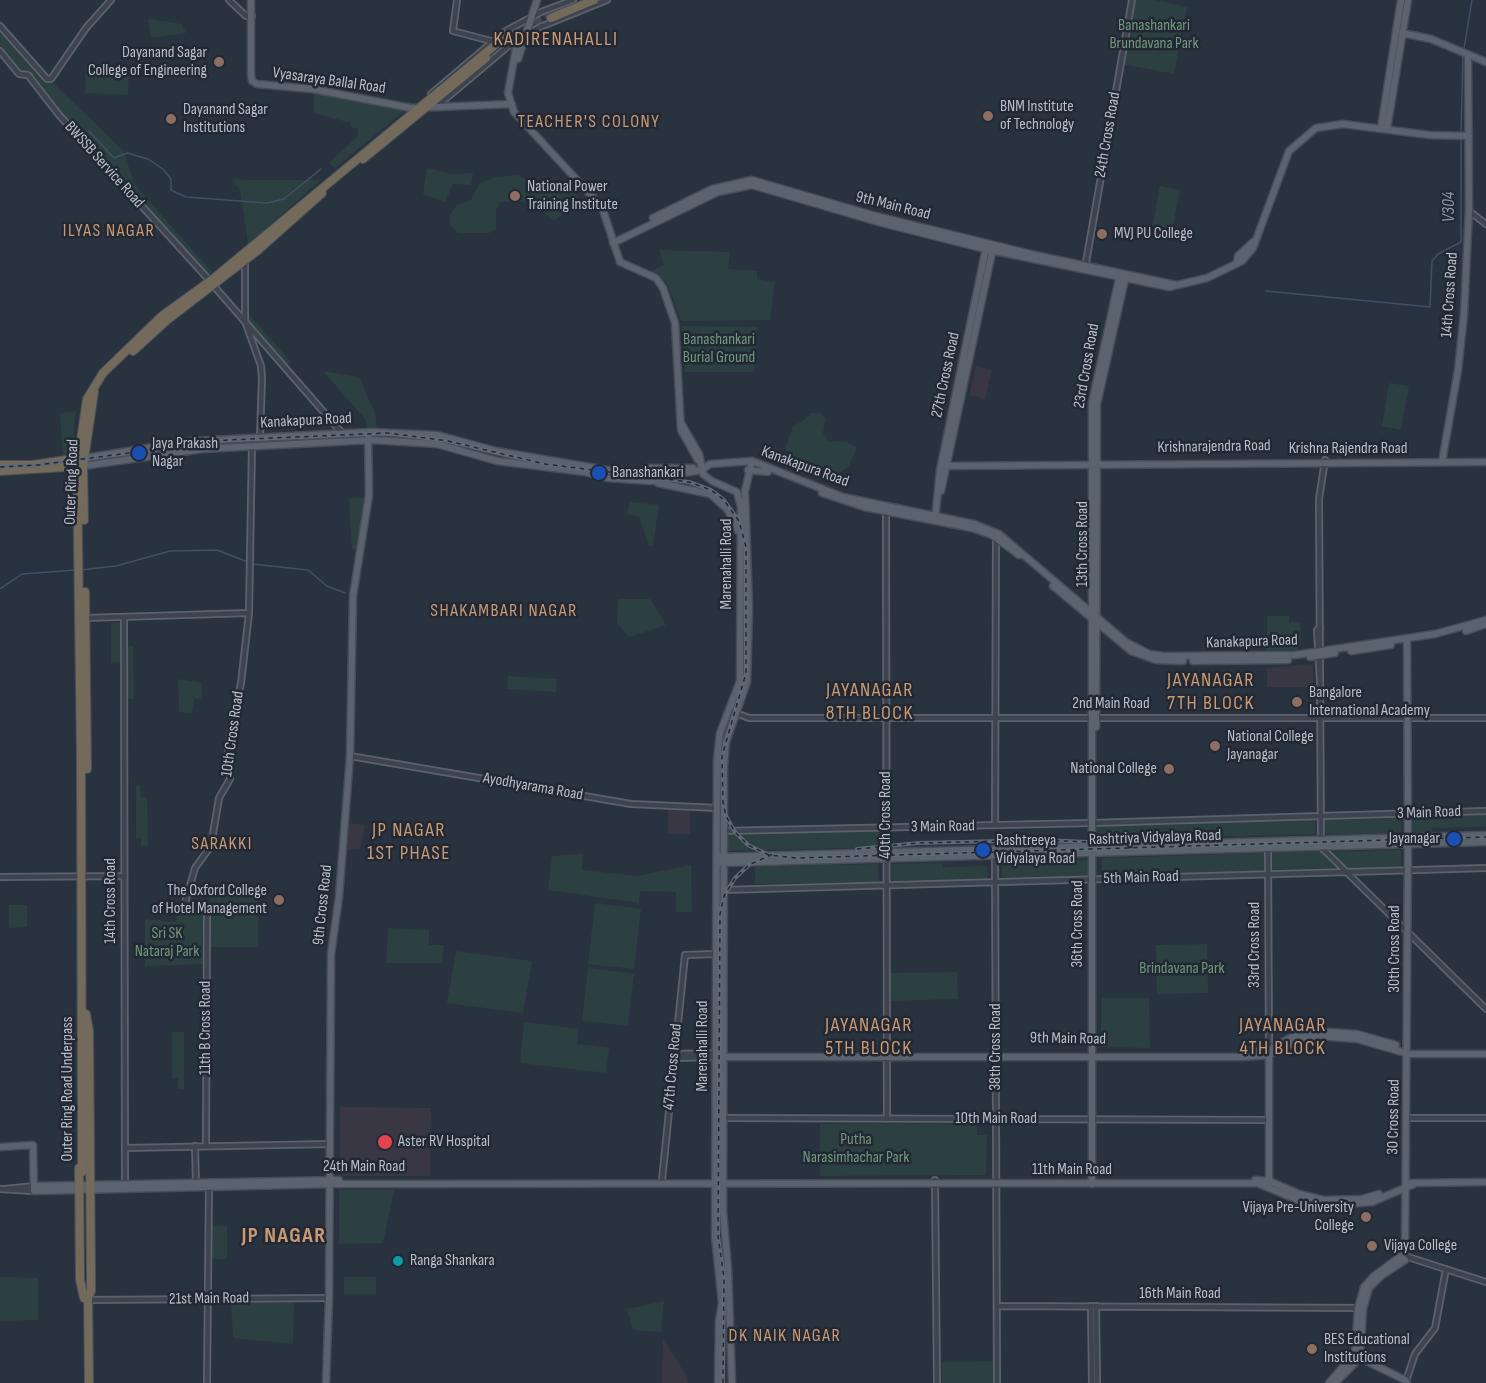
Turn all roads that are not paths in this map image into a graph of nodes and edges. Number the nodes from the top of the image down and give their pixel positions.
1 (111, 0) edge
2 (229, 0) edge
3 (251, 0) edge
4 (457, 0) edge
5 (537, 0) edge
6 (573, 0) edge
7 (584, 0) edge
8 (594, 0) edge
9 (606, 0) edge
10 (1132, 0) edge
11 (1401, 0) edge
12 (1408, 0) edge
13 (252, 16) junction
14 (531, 18) junction
15 (0, 26) edge
16 (1402, 33) junction
17 (525, 36) junction
18 (505, 40) junction
19 (491, 41) junction
20 (0, 51) edge
21 (1465, 53) junction
22 (1486, 62) edge
23 (512, 106) junction
24 (423, 107) junction
25 (1387, 129) junction
26 (1464, 136) junction
27 (1469, 211) junction
28 (1486, 224) edge
29 (613, 241) junction
30 (990, 247) junction
31 (245, 260) junction
32 (1085, 268) junction
33 (1123, 277) junction
34 (211, 283) junction
35 (245, 321) junction
36 (370, 432) junction
37 (342, 433) junction
38 (260, 436) junction
39 (370, 440) junction
40 (252, 445) junction
41 (752, 461) junction
42 (1324, 461) junction
43 (1442, 461) junction
44 (1486, 461) edge
45 (81, 462) junction
46 (1094, 463) junction
47 (0, 465) edge
48 (944, 465) junction
49 (748, 470) junction
50 (0, 471) edge
51 (701, 472) junction
52 (650, 481) junction
53 (742, 497) junction
54 (886, 512) junction
55 (936, 517) junction
56 (996, 537) junction
57 (741, 538) junction
58 (82, 570) junction
59 (249, 613) junction
60 (124, 617) junction
61 (1094, 617) junction
62 (85, 618) junction
63 (1486, 620) edge
64 (1486, 624) edge
65 (1407, 643) junction
66 (1320, 654) junction
67 (734, 712) junction
68 (886, 718) junction
69 (996, 718) junction
70 (1094, 718) junction
71 (1486, 718) edge
72 (1321, 719) junction
73 (1407, 719) junction
74 (351, 757) junction
75 (717, 808) junction
76 (1486, 811) edge
77 (1408, 814) junction
78 (1321, 816) junction
79 (1094, 823) junction
80 (995, 825) junction
81 (886, 828) junction
82 (723, 831) junction
83 (1486, 835) edge
84 (1408, 841) junction
85 (1486, 842) edge
86 (1321, 844) junction
87 (1268, 849) junction
88 (1094, 850) junction
89 (886, 856) junction
90 (995, 856) junction
91 (719, 860) junction
92 (1486, 868) edge
93 (1408, 870) junction
94 (1346, 872) junction
95 (1268, 874) junction
96 (124, 876) junction
97 (0, 877) edge
98 (83, 878) junction
99 (1094, 879) junction
100 (996, 882) junction
101 (885, 885) junction
102 (724, 890) junction
103 (207, 909) joint
104 (1408, 933) junction
105 (717, 954) junction
106 (81, 1005) junction
107 (1486, 1009) edge
108 (86, 1014) junction
109 (1269, 1052) junction
110 (886, 1054) junction
111 (996, 1054) junction
112 (1093, 1054) junction
113 (1409, 1054) junction
114 (1486, 1054) edge
115 (720, 1055) junction
116 (674, 1056) junction
117 (723, 1118) junction
118 (1407, 1118) junction
119 (1486, 1118) edge
120 (887, 1119) junction
121 (996, 1120) junction
122 (1093, 1120) junction
123 (1269, 1120) junction
124 (330, 1144) junction
125 (195, 1146) junction
126 (206, 1146) junction
127 (0, 1147) edge
128 (125, 1148) junction
129 (662, 1180) junction
130 (332, 1182) junction
131 (719, 1182) junction
132 (935, 1182) junction
133 (996, 1182) junction
134 (1093, 1182) junction
135 (1486, 1182) edge
136 (1269, 1183) junction
137 (125, 1184) junction
138 (1408, 1184) junction
139 (196, 1185) junction
140 (209, 1185) junction
141 (79, 1187) junction
142 (91, 1187) junction
143 (34, 1188) junction
144 (3, 1189) edge
145 (85, 1200) dead end
146 (1408, 1257) junction
147 (1446, 1269) junction
148 (1486, 1282) edge
149 (329, 1298) junction
150 (86, 1299) junction
151 (208, 1299) junction
152 (725, 1303) junction
153 (997, 1306) junction
154 (1094, 1306) junction
155 (1360, 1309) junction
156 (1360, 1358) junction
157 (1406, 1382) edge
158 (87, 1383) edge
159 (207, 1383) edge
160 (327, 1383) edge
161 (720, 1383) edge
162 (729, 1383) edge
163 (938, 1383) edge
164 (997, 1383) edge
165 (1092, 1383) edge
166 (1097, 1383) edge
167 (1329, 1383) edge
168 (1335, 1383) edge

1 - 15 street
2 - 13 street
3 - 13 main road, Vyasaraya Ballal Road
4 - 19 street
5 - 14 main road
6 - 14 street
7 - 8 highway
9 - 17 street
10 - 32 street, 24th Cross Road
11 - 25 main road
12 - 16 main road
13 - 24 main road, Vyasaraya Ballal Road
14 - 17 main road
14 - 18 street
16 - 21 main road
16 - 25 main road
17 - 23 main road
18 - 19 street
18 - 23 main road
18 - 24 highway
19 - 24 street
20 - 34 street, BWSSB Service Road
21 - 22 main road
21 - 26 main road, 14th Cross Road
23 - 24 main road
23 - 29 main road
24 - 31 highway, Outer Ring Road
24 - 34 highway, Outer Ring Road
25 - 26 main road, 9th Main Road
25 - 33 main road, 9th Main Road
26 - 27 main road, 14th Cross Road
27 - 28 street
27 - 43 main road, 14th Cross Road
29 - 30 main road, 9th Main Road
29 - 51 main road
30 - 32 main road, 9th Main Road
30 - 48 main road, 27th Cross Road
31 - 34 highway, Outer Ring Road
31 - 35 street
32 - 33 main road, 9th Main Road
33 - 46 main road, 23rd Cross Road
34 - 35 street, BWSSB Service Road
34 - 45 highway, Outer Ring Road
35 - 37 street, BWSSB Service Road
35 - 38 street
36 - 37 main road, Kanakapura Road
36 - 39 main road, 9th Cross Road
36 - 51 main road, Kanakapura Road
37 - 38 main road, Kanakapura Road
38 - 45 main road, Kanakapura Road
39 - 40 main road, Kanakapura Road
39 - 52 main road, Kanakapura Road
39 - 74 main road, 9th Cross Road
40 - 45 main road, Kanakapura Road
40 - 59 street, 10th Cross Road
41 - 49 main road, Marenahalli Road
41 - 51 main road, Kanakapura Road
41 - 55 main road, Kanakapura Road
42 - 43 main road
42 - 46 main road, Krishna Rajendra Road
42 - 66 street
43 - 44 main road
45 - 47 highway, Kanakapura Road
45 - 50 highway, Kanakapura Road
45 - 58 highway, Outer Ring Road
46 - 48 main road
46 - 48 main road, Krishna Rajendra Road
46 - 61 main road, 13th Cross Road
48 - 55 main road, 27th Cross Road
49 - 53 main road, Marenahalli Road
49 - 54 main road, Kanakapura Road
51 - 52 main road, Kanakapura Road
51 - 53 main road, Marenahalli Road
52 - 57 main road
53 - 57 main road, Marenahalli Road
53 - 67 main road, Marenahalli Road
54 - 55 main road, Kanakapura Road
54 - 68 street, 40th Cross Road
55 - 56 main road, Kanakapura Road
55 - 61 main road, Kanakapura Road
56 - 61 main road, Kanakapura Road
56 - 69 street
57 - 67 main road, Marenahalli Road
58 - 62 highway, Outer Ring Road
58 - 98 highway, Outer Ring Road
59 - 60 street
59 - 103 street, 10th Cross Road
60 - 62 street
60 - 96 street, 14th Cross Road
61 - 66 main road, Kanakapura Road
61 - 70 main road, 36th Cross Road
62 - 98 highway, Outer Ring Road
63 - 66 main road, Kanakapura Road
64 - 65 main road, Kanakapura Road
65 - 66 main road, Kanakapura Road
65 - 73 main road, 30th Cross Road
66 - 72 street
67 - 68 street, 2nd Main Road
67 - 75 main road, Marenahalli Road
67 - 82 main road, Marenahalli Road
68 - 69 street, 2nd Main Road
68 - 81 street, 40th Cross Road
69 - 70 street, 2nd Main Road
69 - 80 street
70 - 72 street, 2nd Main Road
70 - 79 main road, 36th Cross Road
71 - 73 street, 2nd Main Road
72 - 73 street, 2nd Main Road
72 - 78 street
73 - 77 main road, 30th Cross Road
74 - 75 street, Ayodhyarama Road
74 - 124 main road, 9th Cross Road
74 - 130 main road, 9th Cross Road
75 - 91 main road, Marenahalli Road
76 - 77 street, 3 Main Road
77 - 78 street, 3 Main Road
77 - 84 main road, 30th Cross Road
78 - 79 street, 3 Main Road
78 - 86 street
79 - 80 street, 3 Main Road
79 - 88 main road, 36th Cross Road
80 - 81 street, 3 Main Road
81 - 82 street, 3 Main Road
81 - 89 street, 40th Cross Road
82 - 91 main road, Marenahalli Road
83 - 84 main road, Rashtriya Vidyalaya Road
84 - 85 main road, Rashtriya Vidyalaya Road
84 - 86 main road, Rashtriya Vidyalaya Road
84 - 93 main road, 30th Cross Road
86 - 87 main road, Rashtriya Vidyalaya Road
86 - 88 main road, Rashtriya Vidyalaya Road
86 - 94 street
87 - 88 main road, Rashtriya Vidyalaya Road
87 - 95 street, 33rd Cross Road
88 - 89 main road, Rashtriya Vidyalaya Road
88 - 90 main road, Rashtriya Vidyalaya Road
88 - 99 main road, 36th Cross Road
89 - 90 main road, Rashtriya Vidyalaya Road
89 - 91 main road, Rashtriya Vidyalaya Road
89 - 101 street, 40th Cross Road
90 - 100 street, 38th Cross Road
91 - 102 main road, Marenahalli Road
91 - 105 main road, Marenahalli Road
92 - 93 street, 5th Main Road
93 - 94 street, 5th Main Road
93 - 104 main road, 30th Cross Road
94 - 95 street, 5th Main Road
94 - 104 street
95 - 99 street, 5th Main Road
95 - 109 street, 33rd Cross Road
96 - 98 street
96 - 128 street, 14th Cross Road
97 - 98 street
98 - 106 highway, Outer Ring Road
98 - 108 highway, Outer Ring Road
99 - 100 street, 5th Main Road
99 - 112 main road, 36th Cross Road
100 - 101 street, 5th Main Road
100 - 111 street, 38th Cross Road
101 - 102 street, 5th Main Road
101 - 110 street, 40th Cross Road
102 - 115 main road, Marenahalli Road
103 - 126 street, 11th B Cross Road
104 - 107 street
104 - 113 main road, 30th Cross Road
105 - 115 main road, Marenahalli Road
105 - 116 street, 47th Cross Road
106 - 108 highway, Outer Ring Road Underpass
106 - 141 highway
108 - 142 highway
109 - 112 main road, 9th Main Road
109 - 113 main road, 9th Main Road
109 - 123 main road, 33rd Cross Road
110 - 111 main road, 9th Main Road
110 - 115 main road, 9th Main Road
110 - 120 street, 40th Cross Road
111 - 112 main road, 9th Main Road
111 - 121 street, 38th Cross Road
112 - 122 main road, 36th Cross Road
113 - 114 main road, 9th Main Road
113 - 118 main road, 30 Cross Road
115 - 116 street
115 - 117 main road, Marenahalli Road
115 - 131 main road, Marenahalli Road
116 - 129 street, 47th Cross Road
117 - 120 street, 10th Main Road
117 - 131 main road, Marenahalli Road
118 - 119 street
118 - 138 main road, 30 Cross Road
120 - 121 street, 10th Main Road
121 - 122 street, 10th Main Road
121 - 133 street, 38th Cross Road
122 - 123 street, 10th Main Road
122 - 134 main road, 36th Cross Road
123 - 136 main road, 33rd Cross Road
124 - 126 street
124 - 130 main road, 9th Cross Road
125 - 126 street
125 - 128 street
125 - 139 street
127 - 143 main road
128 - 137 street, 14th Cross Road
129 - 130 main road, 24th Main Road
129 - 131 main road, 24th Main Road
130 - 131 main road, 24th Main Road
130 - 140 main road, 24th Main Road
130 - 149 main road, 9th Cross Road
130 - 160 main road, 9th Cross Road
131 - 132 main road, 11th Main Road
131 - 152 main road, Marenahalli Road
132 - 133 main road, 11th Main Road
132 - 163 street
133 - 134 main road, 11th Main Road
133 - 153 street, 38th Cross Road
134 - 136 main road, 11th Main Road
135 - 138 main road, 11th Main Road
136 - 138 main road, 11th Main Road
137 - 139 main road, 24th Main Road
137 - 142 main road, 24th Main Road
138 - 146 main road
138 - 155 main road
139 - 140 main road, 24th Main Road
139 - 142 main road, 24th Main Road
140 - 151 street
141 - 142 main road, 24th Main Road
141 - 143 main road, 24th Main Road
141 - 150 highway
142 - 150 highway
143 - 144 street, 24th Main Road
145 - 150 highway
146 - 147 street
146 - 155 main road
147 - 148 street
147 - 157 street
149 - 151 street, 21st Main Road
149 - 160 main road, 9th Cross Road
150 - 151 street, 21st Main Road
150 - 158 highway
151 - 159 street
152 - 161 main road, Marenahalli Road
152 - 162 main road, Marenahalli Road
153 - 154 street, 16th Main Road
153 - 164 street, 38th Cross Road
154 - 155 street, 16th Main Road
154 - 165 street
154 - 166 street
155 - 156 main road
155 - 167 main road
156 - 157 main road
156 - 168 main road

